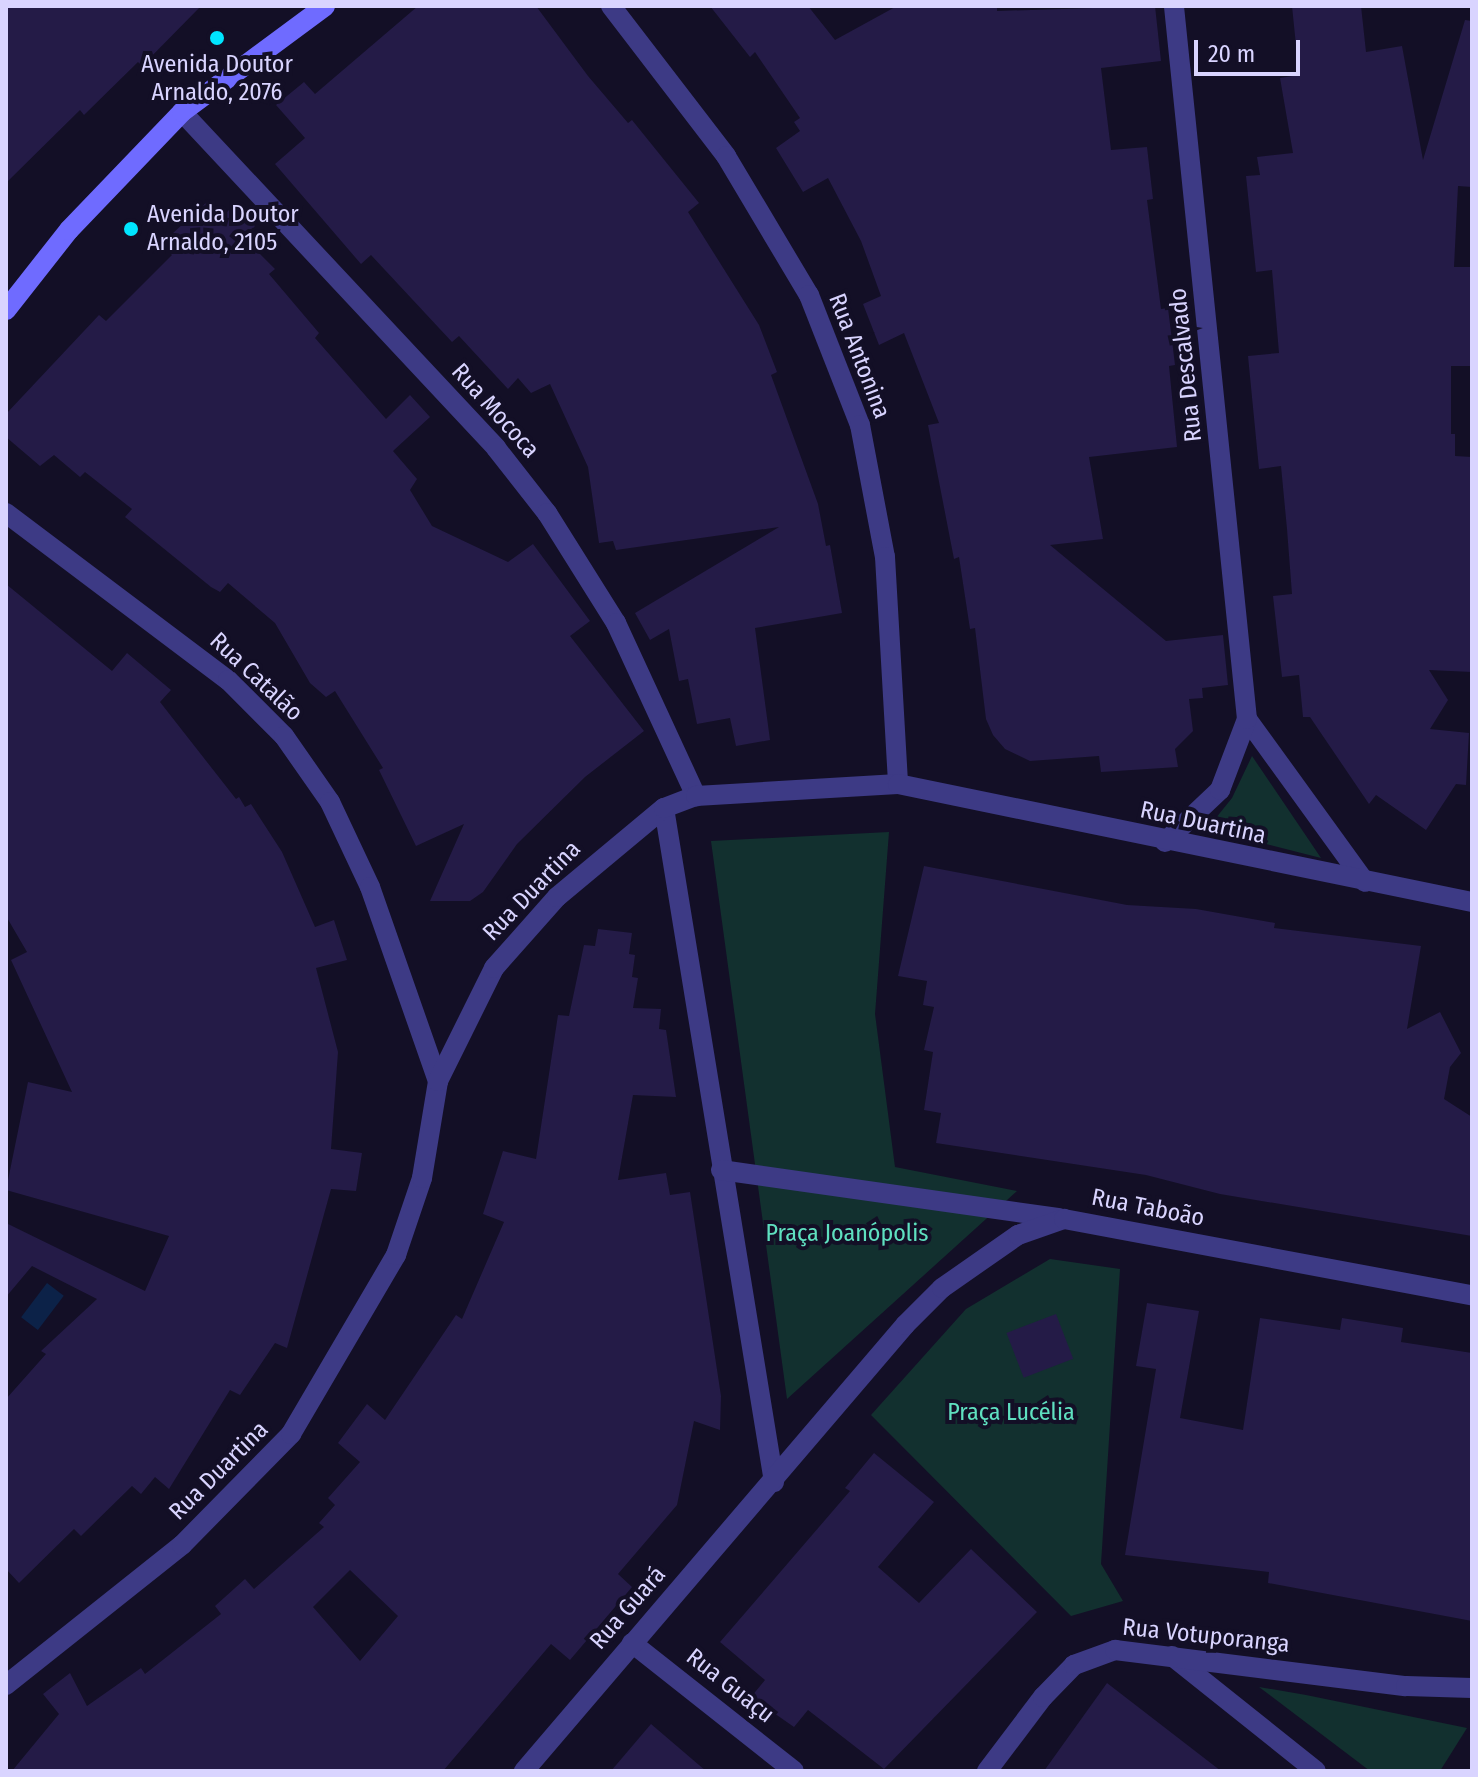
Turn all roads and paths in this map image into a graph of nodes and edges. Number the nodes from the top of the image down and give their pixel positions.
1 (325, 6) edge
2 (611, 6) edge
3 (1174, 6) edge
4 (182, 112) junction
5 (6, 310) edge
6 (6, 513) edge
7 (1247, 719) junction
8 (898, 784) junction
9 (696, 796) junction
10 (664, 808) junction
11 (1165, 842) junction
12 (1365, 882) junction
13 (1472, 902) edge
14 (438, 1081) junction
15 (721, 1170) junction
16 (1064, 1219) junction
17 (1472, 1295) edge
18 (774, 1482) junction
19 (632, 1643) junction
20 (1171, 1655) junction
21 (6, 1685) edge
22 (1472, 1688) edge
23 (524, 1771) edge
24 (794, 1771) edge
25 (987, 1771) edge
26 (1316, 1771) edge

1 - 4 main road
2 - 8 street, Rua Antonina
3 - 7 street, Rua Descalvado
4 - 5 main road
4 - 9 street, Rua Mococa
6 - 14 street, Rua Catalão
7 - 11 street, Rua Descalvado
7 - 12 street
8 - 9 street, Rua Duartina
8 - 11 street, Rua Duartina
9 - 10 street, Rua Duartina
10 - 14 street, Rua Duartina
10 - 15 street
11 - 12 street, Rua Duartina
12 - 13 street, Rua Duartina
14 - 21 street, Rua Duartina
15 - 16 street
15 - 18 street
16 - 17 street, Rua Taboão
16 - 18 street, Rua Taboão
18 - 19 street, Rua Guará
19 - 23 street, Rua Guará
19 - 24 street, Rua Guaçu
20 - 22 street, Rua Votuporanga
20 - 25 street, Rua Votuporanga
20 - 26 street

